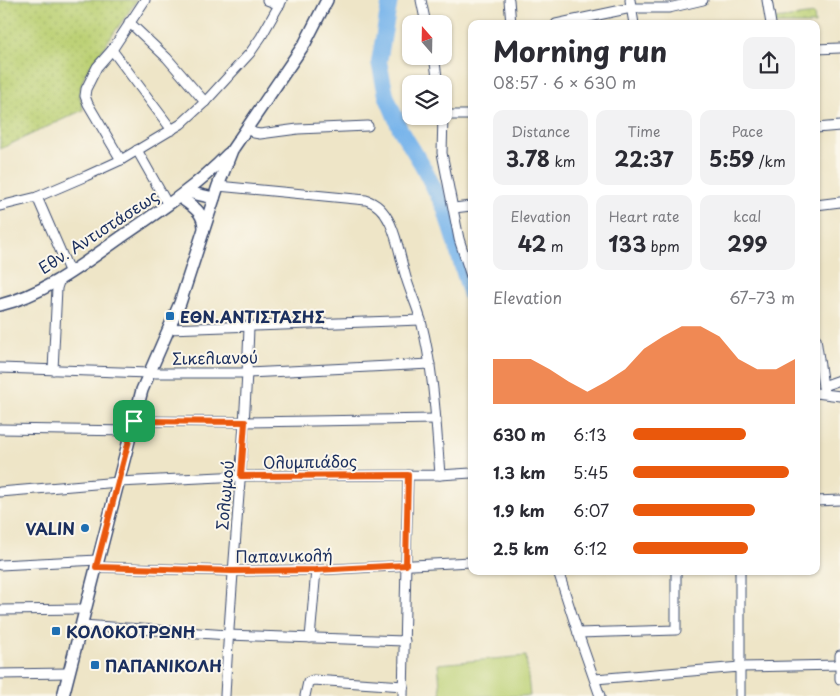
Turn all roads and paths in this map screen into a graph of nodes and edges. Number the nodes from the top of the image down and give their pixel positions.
1 (145, 0) edge
2 (266, 0) edge
3 (327, 0) edge
4 (421, 0) edge
5 (509, 0) edge
6 (703, 0) edge
7 (767, 0) edge
8 (281, 2) edge
9 (630, 4) edge
10 (424, 15) edge
11 (511, 20) edge
12 (571, 20) edge
13 (633, 20) edge
14 (770, 20) edge
15 (129, 22) junction
16 (840, 48) edge
17 (112, 50) junction
18 (820, 50) edge
19 (205, 102) junction
20 (452, 115) edge
21 (468, 115) edge
22 (443, 125) edge
23 (368, 126) dead end
24 (840, 126) edge
25 (247, 128) junction
26 (820, 128) edge
27 (172, 130) junction
28 (136, 150) junction
29 (232, 150) junction
30 (121, 160) junction
31 (216, 192) junction
32 (183, 194) junction
33 (38, 197) junction
34 (840, 202) edge
35 (820, 204) edge
36 (168, 205) junction
37 (0, 206) edge
38 (468, 206) edge
39 (454, 208) junction
40 (204, 230) junction
41 (468, 267) edge
42 (65, 276) junction
43 (0, 305) edge
44 (421, 320) junction
45 (249, 327) junction
46 (168, 329) junction
47 (430, 364) junction
48 (0, 368) edge
49 (53, 370) junction
50 (149, 373) junction
51 (248, 373) junction
52 (840, 380) edge
53 (821, 391) edge
54 (840, 396) edge
55 (436, 419) junction
56 (245, 422) junction
57 (133, 426) junction
58 (0, 429) edge
59 (468, 473) edge
60 (408, 475) junction
61 (440, 475) junction
62 (241, 476) junction
63 (119, 482) junction
64 (0, 492) edge
65 (840, 500) edge
66 (820, 501) edge
67 (468, 562) edge
68 (97, 563) junction
69 (0, 565) edge
70 (406, 565) junction
71 (316, 570) junction
72 (232, 571) junction
73 (559, 575) edge
74 (676, 575) edge
75 (740, 575) edge
76 (86, 609) junction
77 (0, 610) edge
78 (82, 625) junction
79 (578, 632) junction
80 (228, 635) junction
81 (310, 638) junction
82 (405, 641) junction
83 (840, 655) edge
84 (839, 665) junction
85 (740, 667) junction
86 (69, 673) junction
87 (0, 674) edge
88 (595, 679) junction
89 (840, 679) edge
90 (404, 686) junction
91 (63, 696) edge
92 (225, 696) edge
93 (305, 696) edge
94 (403, 696) edge
95 (600, 696) edge
96 (740, 696) edge

1 - 15 street
2 - 8 street
3 - 25 street
4 - 10 street
5 - 11 street
6 - 9 street
7 - 14 street
8 - 19 street
9 - 12 street
9 - 13 street
15 - 17 street
15 - 19 street
16 - 18 street
17 - 27 street
17 - 30 street
19 - 27 street
20 - 21 street
22 - 39 street
23 - 25 street
24 - 26 street
25 - 29 street
27 - 28 street
28 - 30 street
28 - 36 street
29 - 31 street
29 - 32 street, Εθν. Αντιστάσεως
30 - 33 street
31 - 32 street
31 - 40 street
31 - 44 street
32 - 36 street, Εθν. Αντιστάσεως
32 - 40 street
33 - 37 street
33 - 42 street
34 - 35 street
36 - 42 street, Εθν. Αντιστάσεως
38 - 39 street
39 - 41 street
40 - 46 street
42 - 43 street, Εθν. Αντιστάσεως
42 - 49 street
44 - 45 street
44 - 47 street
45 - 46 street
45 - 51 street, Σολωμού
46 - 50 street
47 - 51 street, Σικελιανού
47 - 55 street
48 - 49 street, Σικελιανού
49 - 50 street, Σικελιανού
50 - 51 street, Σικελιανού
50 - 57 street
51 - 56 street, Σολωμού
52 - 53 street
53 - 54 street
55 - 56 street
55 - 61 street
56 - 57 street
56 - 62 street, Σολωμού
57 - 58 street
57 - 63 street
59 - 61 street, Ολυμπιάδος
60 - 61 street, Ολυμπιάδος
60 - 62 street, Ολυμπιάδος
60 - 70 street
62 - 63 street, Ολυμπιάδος
62 - 72 street, Σολωμού
63 - 64 street, Ολυμπιάδος
63 - 68 street
65 - 66 street
67 - 70 street, Παπανικολή
68 - 69 street, Παπανικολή
68 - 72 street, Παπανικολή
68 - 76 street
70 - 71 street, Παπανικολή
70 - 82 street
71 - 72 street, Παπανικολή
71 - 81 street
72 - 80 street, Σολωμού
73 - 79 street
74 - 79 street
75 - 85 street
76 - 77 street
76 - 78 street
78 - 80 street
78 - 86 street
79 - 88 street
80 - 81 street
80 - 92 street, Σολωμού
81 - 82 street
82 - 90 street
83 - 84 street
84 - 85 street
84 - 89 street
85 - 88 street
85 - 96 street
86 - 87 street
86 - 91 street
88 - 95 street
90 - 93 street
90 - 94 street

